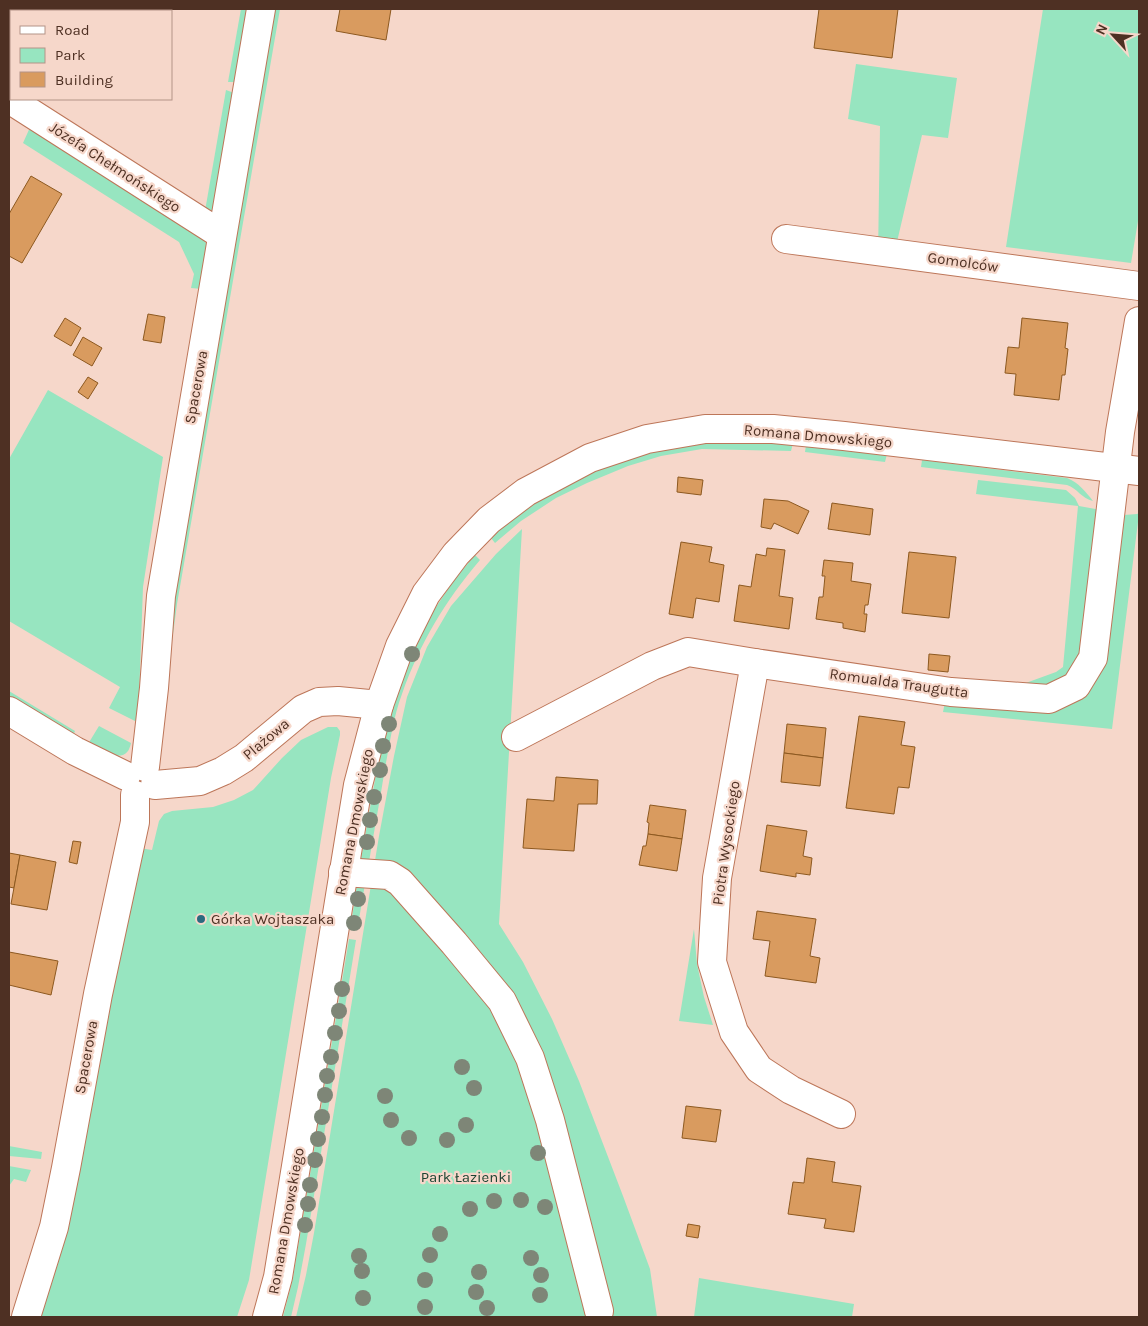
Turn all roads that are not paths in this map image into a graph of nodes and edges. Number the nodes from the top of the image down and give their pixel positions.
1 (261, 9) edge
2 (11, 105) edge
3 (222, 235) junction
4 (786, 239) dead end
5 (1139, 286) edge
6 (1139, 321) edge
7 (1128, 469) edge
8 (755, 663) junction
9 (379, 705) junction
10 (9, 711) edge
11 (516, 738) dead end
12 (140, 781) junction
13 (344, 872) junction
14 (841, 1114) dead end
15 (599, 1312) dead end
16 (26, 1317) edge
17 (267, 1317) edge

1 - 3 street, Spacerowa
2 - 3 street, Józefa Chełmońskiego
3 - 12 street, Spacerowa
4 - 5 street, Gomolców
6 - 7 street, Romualda Traugutta
7 - 8 street, Romualda Traugutta
7 - 9 street, Romana Dmowskiego
8 - 11 street, Romualda Traugutta
8 - 14 street, Piotra Wysockiego
9 - 12 street, Plażowa
9 - 13 street, Romana Dmowskiego
10 - 12 street
12 - 16 street, Spacerowa
13 - 15 street
13 - 17 street, Romana Dmowskiego

